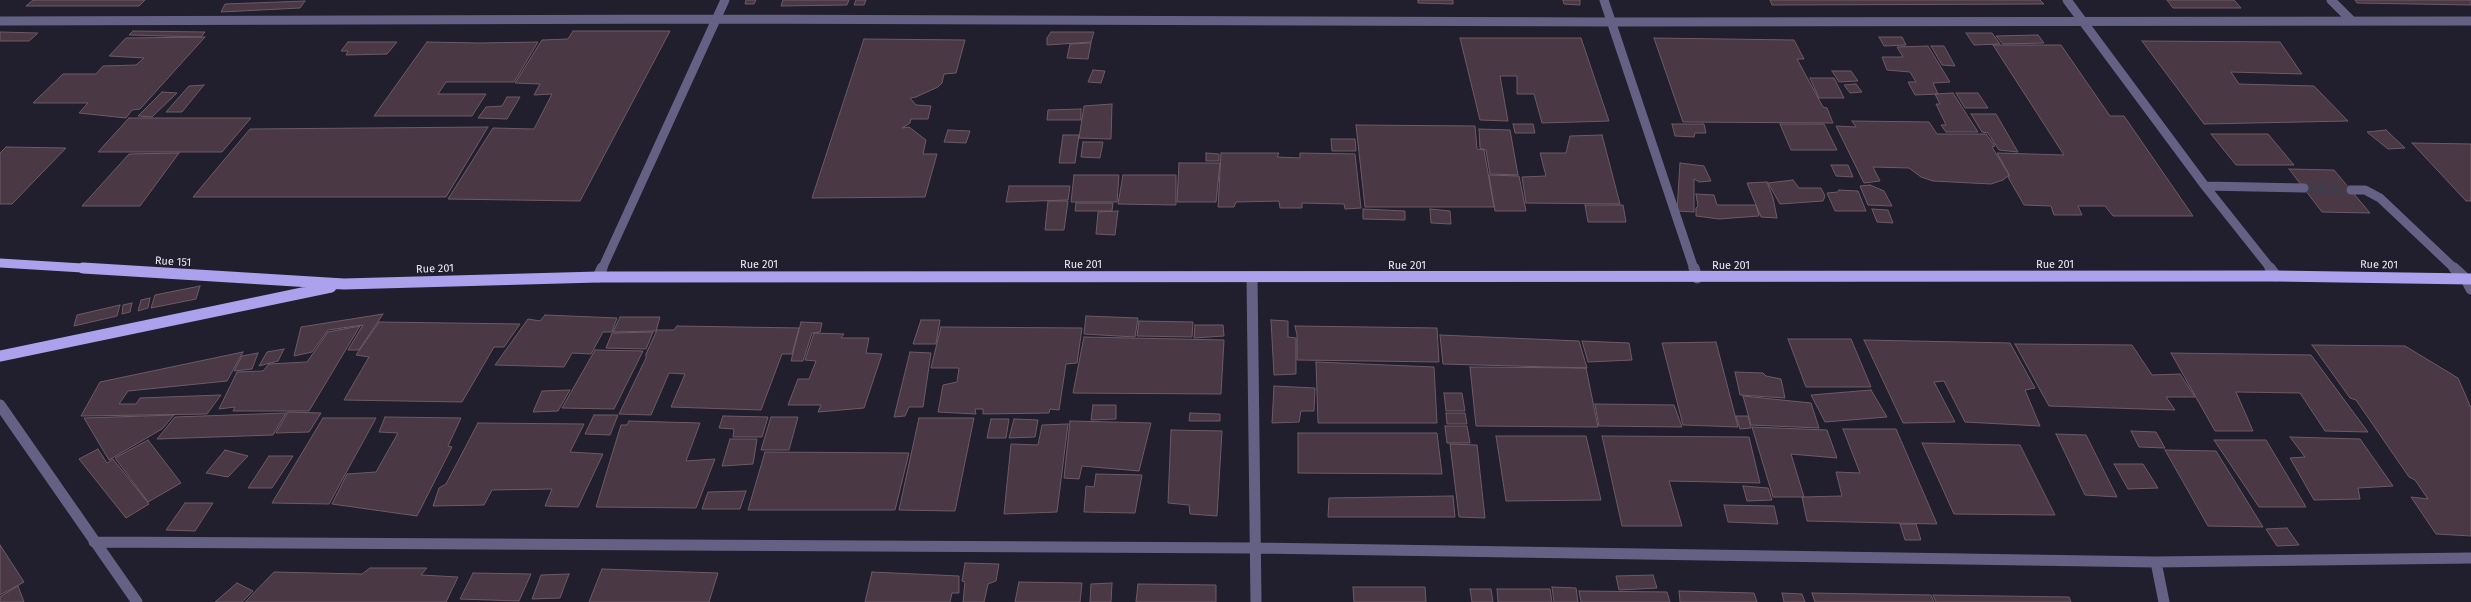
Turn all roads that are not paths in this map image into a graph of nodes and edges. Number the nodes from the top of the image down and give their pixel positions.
1 (725, 0) edge
2 (1604, 0) edge
3 (2067, 0) edge
4 (2331, 0) edge
5 (716, 19) junction
6 (0, 21) edge
7 (2082, 21) junction
8 (2352, 21) junction
9 (2471, 21) edge
10 (1612, 22) junction
11 (2205, 186) junction
12 (2304, 188) tunnel mouth
13 (2351, 190) tunnel mouth
14 (0, 263) edge
15 (2276, 276) junction
16 (598, 277) junction
17 (1252, 277) junction
18 (1697, 278) junction
19 (2468, 279) edge
20 (344, 284) junction
21 (2471, 289) edge
22 (0, 356) edge
23 (0, 405) edge
24 (94, 542) junction
25 (1257, 548) junction
26 (2471, 558) edge
27 (2156, 562) junction
28 (137, 602) edge
29 (1256, 602) edge
30 (2164, 602) edge

1 - 5 street
2 - 10 street
3 - 7 street
4 - 8 street
5 - 6 street
5 - 10 street
5 - 16 street
7 - 8 street
7 - 10 street
7 - 11 street
8 - 9 street
10 - 18 street
11 - 12 street
11 - 15 street
13 - 19 street
14 - 20 main road, Rue 151
15 - 18 main road, Rue 201
15 - 19 main road, Rue 201
16 - 17 main road, Rue 201
16 - 20 main road, Rue 201
17 - 18 main road, Rue 201
17 - 25 street
19 - 21 street
20 - 22 main road
23 - 24 street
24 - 25 street
24 - 28 street
25 - 27 street
25 - 29 street
26 - 27 street
27 - 30 street

